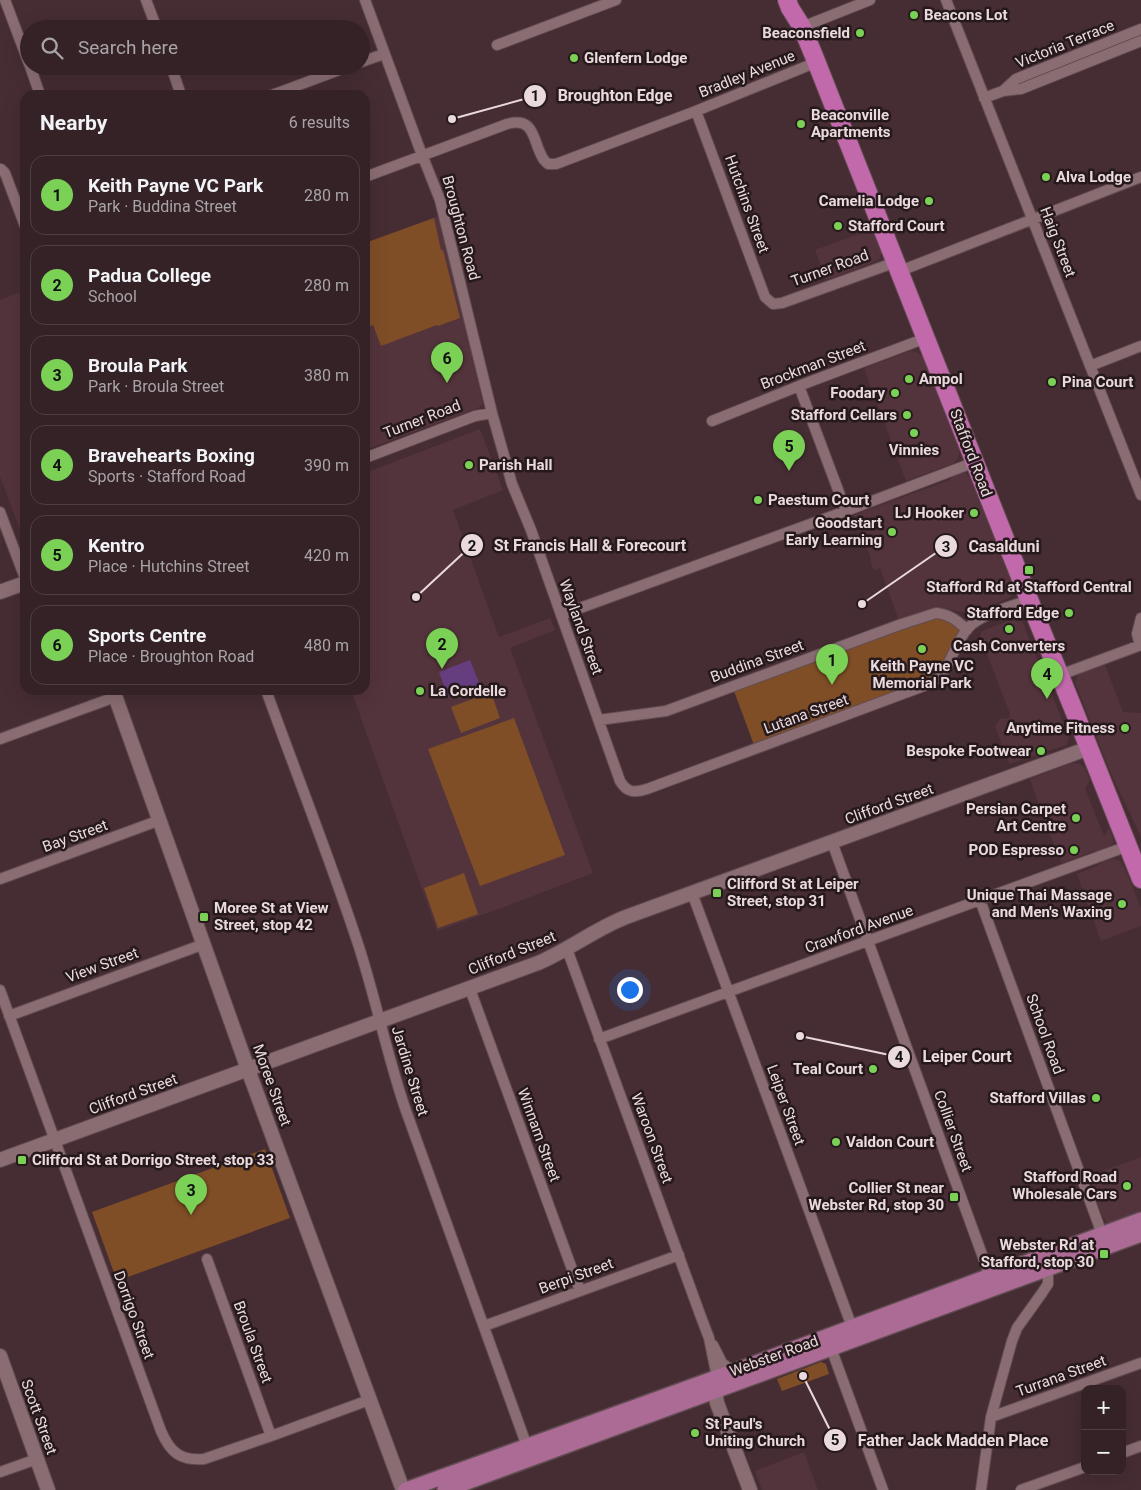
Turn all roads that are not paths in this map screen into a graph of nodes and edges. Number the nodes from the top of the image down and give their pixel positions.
1 (5, 0) edge
2 (146, 0) edge
3 (365, 0) edge
4 (616, 0) edge
5 (786, 0) edge
6 (798, 0) edge
7 (870, 0) edge
8 (946, 0) edge
9 (153, 20) edge
10 (802, 27) junction
11 (1141, 30) edge
12 (20, 41) edge
13 (1141, 41) edge
14 (497, 45) dead end
15 (384, 54) junction
16 (370, 59) edge
17 (817, 62) junction
18 (33, 75) edge
19 (173, 75) edge
20 (326, 75) edge
21 (38, 90) edge
22 (179, 90) edge
23 (285, 90) edge
24 (1003, 90) junction
25 (984, 98) junction
26 (696, 111) junction
27 (423, 156) junction
28 (1, 168) dead end
29 (370, 175) edge
30 (1141, 177) edge
31 (20, 201) edge
32 (1033, 219) junction
33 (898, 266) junction
34 (773, 304) joint
35 (926, 338) junction
36 (1141, 346) edge
37 (1090, 366) junction
38 (799, 386) junction
39 (492, 413) junction
40 (712, 421) dead end
41 (370, 456) edge
42 (974, 462) junction
43 (1141, 494) edge
44 (846, 511) junction
45 (0, 512) edge
46 (20, 565) edge
47 (20, 585) edge
48 (0, 592) edge
49 (1029, 600) junction
50 (561, 614) junction
51 (1141, 618) edge
52 (967, 630) junction
53 (1141, 645) edge
54 (1060, 675) junction
55 (109, 695) edge
56 (115, 695) edge
57 (268, 695) edge
58 (599, 720) junction
59 (0, 739) edge
60 (1089, 748) junction
61 (630, 791) joint
62 (160, 820) junction
63 (832, 842) junction
64 (1128, 846) junction
65 (0, 879) edge
66 (1141, 879) edge
67 (692, 893) junction
68 (980, 900) junction
69 (868, 942) junction
70 (204, 944) junction
71 (567, 949) junction
72 (470, 988) junction
73 (0, 990) edge
74 (729, 992) junction
75 (9, 1016) junction
76 (380, 1020) junction
77 (599, 1040) junction
78 (248, 1069) junction
79 (54, 1140) junction
80 (0, 1160) edge
81 (1141, 1220) edge
82 (1102, 1234) junction
83 (1141, 1234) edge
84 (679, 1255) junction
85 (207, 1259) dead end
86 (1044, 1263) junction
87 (992, 1282) junction
88 (580, 1291) junction
89 (484, 1326) junction
90 (852, 1327) junction
91 (709, 1338) junction
92 (831, 1348) junction
93 (0, 1356) edge
94 (1141, 1363) edge
95 (734, 1371) junction
96 (717, 1384) junction
97 (369, 1400) junction
98 (991, 1417) junction
99 (272, 1436) junction
100 (1141, 1446) edge
101 (530, 1452) junction
102 (1126, 1452) edge
103 (36, 1459) junction
104 (1081, 1468) edge
105 (0, 1472) edge
106 (48, 1490) edge
107 (405, 1490) edge
108 (445, 1490) edge
109 (750, 1490) edge
110 (883, 1490) edge
111 (981, 1490) edge
112 (1021, 1490) edge

1 - 12 street
2 - 9 street
3 - 15 street, Broughton Road
4 - 14 street
5 - 10 highway, Stafford Road
6 - 10 highway, Stafford Road
7 - 10 street
8 - 25 street, Haig Street
10 - 17 highway, Stafford Road
11 - 24 street, Victoria Terrace
13 - 24 street, Victoria Terrace
15 - 16 street
15 - 27 street, Broughton Road
17 - 26 street, Bradley Avenue
17 - 33 highway, Stafford Road
18 - 21 street
19 - 22 street
20 - 23 street
24 - 25 street, Victoria Terrace
25 - 32 street, Haig Street
26 - 27 street, Bradley Avenue
26 - 34 street, Hutchins Street
27 - 29 street
27 - 39 street, Broughton Road
28 - 31 street
30 - 32 street, Turner Road
32 - 33 street, Turner Road
32 - 37 street, Haig Street
33 - 34 street, Turner Road
33 - 35 highway, Stafford Road
35 - 38 street, Brockman Street
35 - 42 highway, Stafford Road
36 - 37 street
37 - 43 street, Haig Street
38 - 40 street, Brockman Street
38 - 44 street
39 - 41 street, Turner Road
39 - 50 street, Wayland Street
42 - 44 street
42 - 49 highway, Stafford Road
44 - 50 street
45 - 46 street
47 - 48 street
49 - 52 street
49 - 54 highway, Stafford Road
50 - 58 street, Wayland Street
51 - 53 street
52 - 58 street, Buddina Street
52 - 61 street, Lutana Street
53 - 54 street
54 - 60 highway, Stafford Road
55 - 59 street
56 - 62 street, Moree Street
57 - 76 street, Jardine Street
58 - 61 street, Wayland Street
60 - 63 street, Clifford Street
60 - 64 highway, Stafford Road
62 - 65 street, Bay Street
62 - 70 street, Moree Street
63 - 67 street, Clifford Street
63 - 69 street, Collier Street
64 - 66 highway, Stafford Road
64 - 68 street, Crawford Avenue
67 - 71 street, Clifford Street
67 - 74 street, Leiper Street
68 - 69 street, Crawford Avenue
68 - 82 street, School Road
69 - 74 street, Crawford Avenue
69 - 87 street, Collier Street
70 - 75 street, View Street
70 - 78 street, Moree Street
71 - 72 street, Clifford Street
71 - 77 street, Waroon Street
72 - 76 street, Clifford Street
72 - 88 street, Winnam Street
73 - 75 street, Dorrigo Street
74 - 77 street, Crawford Avenue
74 - 90 street, Leiper Street
75 - 79 street, Dorrigo Street
76 - 78 street, Clifford Street
76 - 89 street, Jardine Street
77 - 84 street, Waroon Street
78 - 79 street, Clifford Street
78 - 97 street, Moree Street
79 - 80 street, Clifford Street
79 - 99 street, Dorrigo Street
81 - 82 main road, Webster Road
82 - 86 main road, Webster Road
83 - 86 main road, Webster Road
84 - 88 street, Berpi Street
84 - 91 street, Waroon Street
85 - 99 street, Broula Street
86 - 87 main road, Webster Road
86 - 98 street
87 - 90 main road, Webster Road
87 - 92 main road, Webster Road
88 - 89 street, Berpi Street
89 - 101 street, Jardine Street
90 - 95 main road, Webster Road
91 - 95 street, Waroon Street
91 - 96 street, Waroon Street
92 - 96 main road, Webster Road
92 - 110 street
93 - 103 street, Scott Street
94 - 98 street, Turrana Street
95 - 96 main road, Webster Road
96 - 101 main road, Webster Road
96 - 109 street
97 - 99 street, Dorrigo Street
97 - 107 street, Moree Street
98 - 111 street
100 - 102 street
101 - 107 main road, Webster Road
101 - 108 main road, Webster Road
103 - 105 street
103 - 106 street, Scott Street
104 - 112 street

